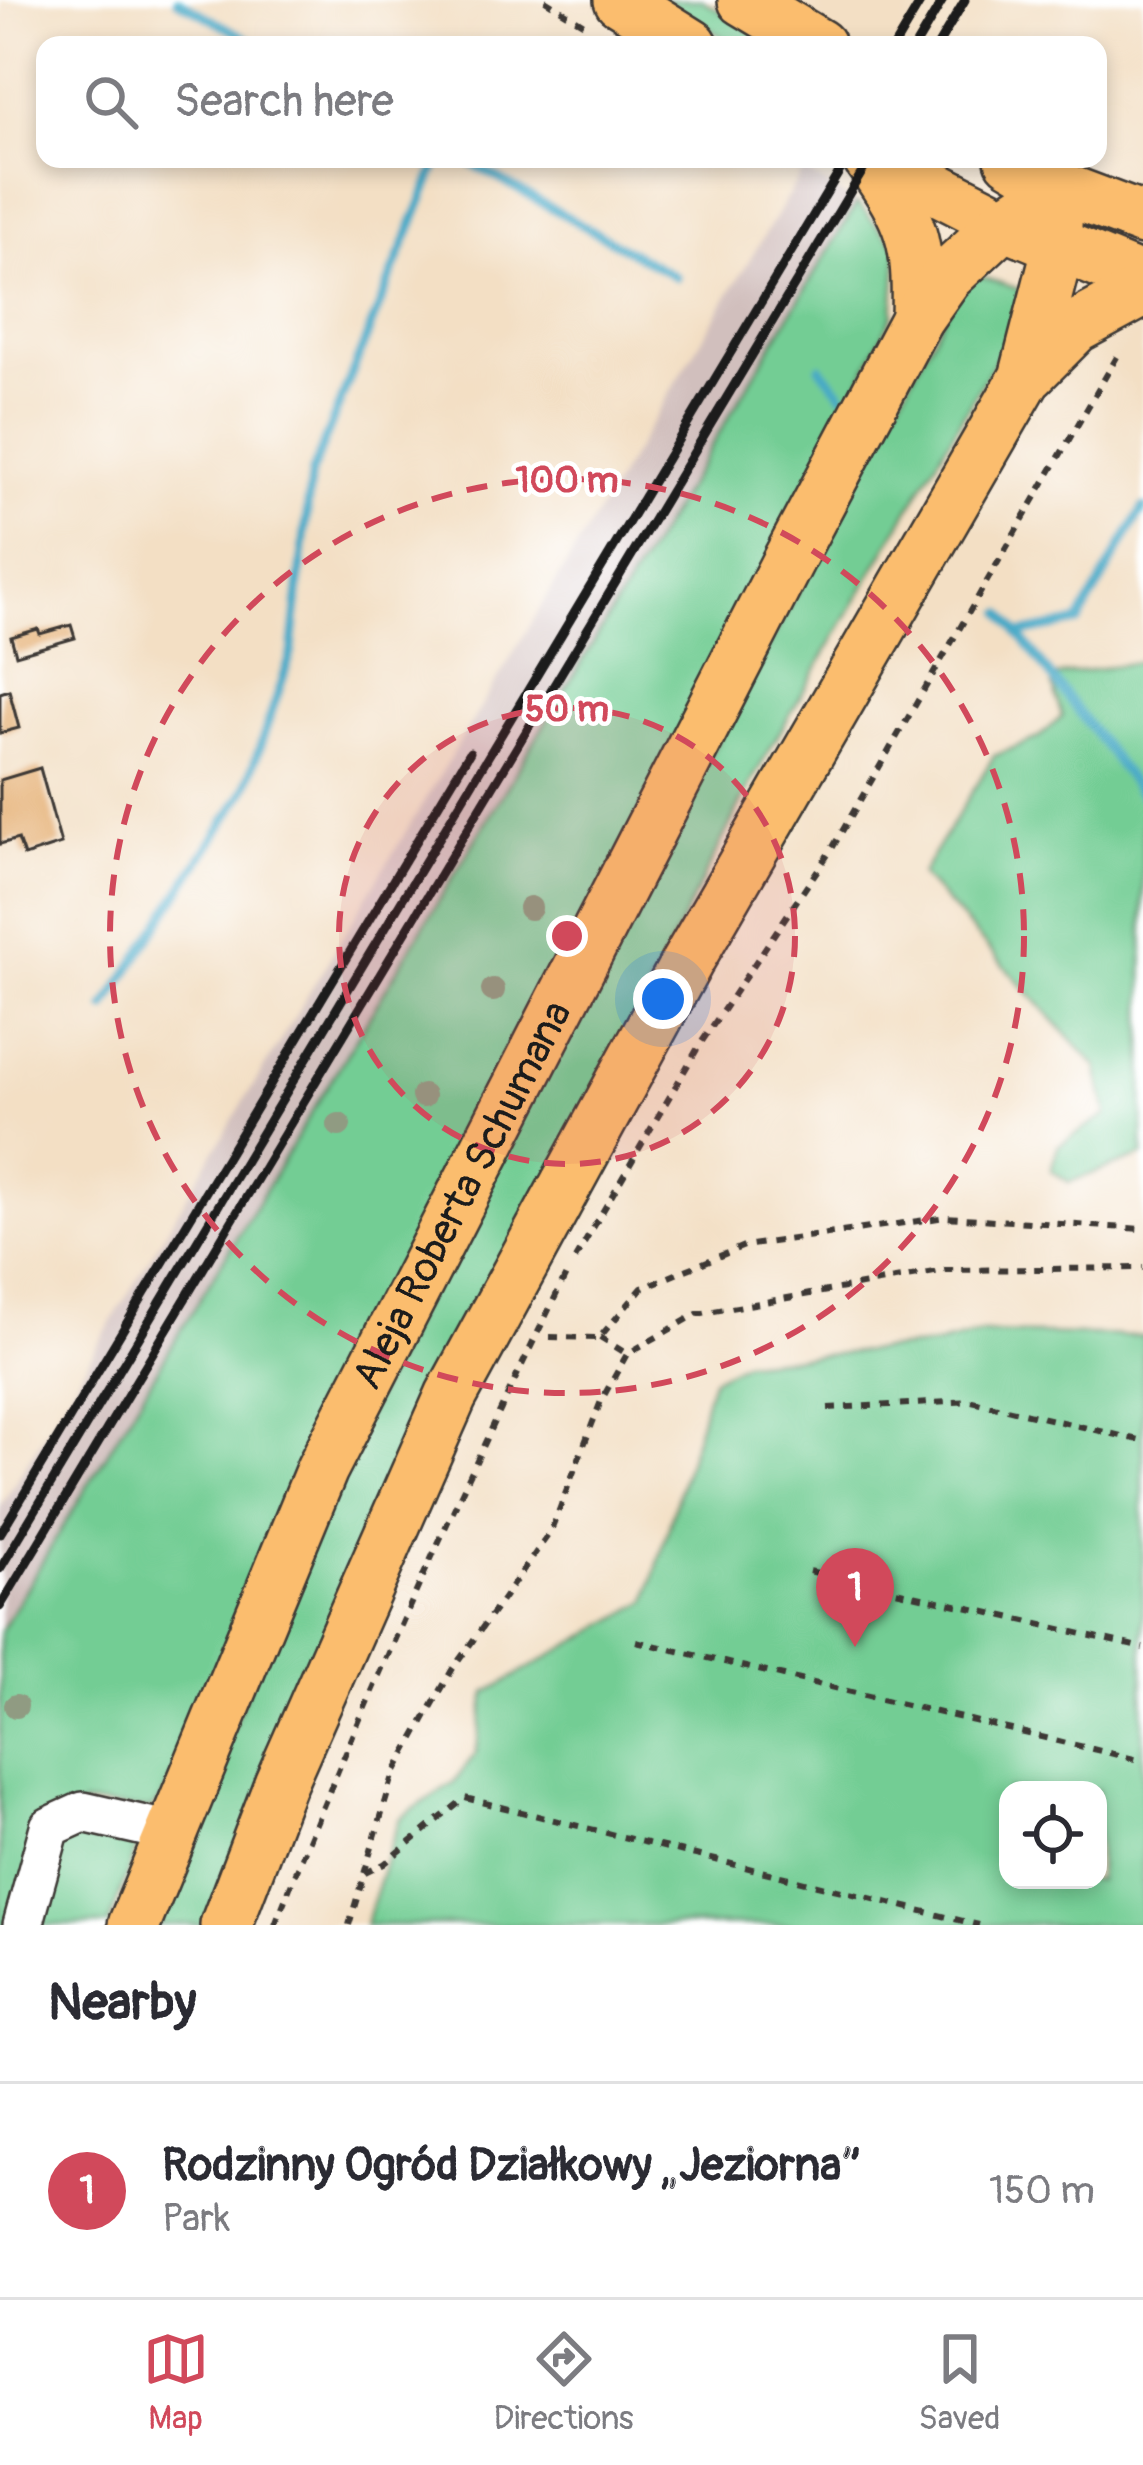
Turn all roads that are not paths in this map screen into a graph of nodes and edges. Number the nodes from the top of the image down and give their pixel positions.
1 (744, 0) edge
2 (609, 17) edge
3 (665, 36) edge
4 (804, 36) edge
5 (874, 168) edge
6 (897, 168) edge
7 (1026, 168) edge
8 (1058, 187) junction
9 (1143, 220) edge
10 (1004, 223) junction
11 (1057, 246) junction
12 (1143, 280) edge
13 (1143, 291) edge
14 (917, 318) junction
15 (1025, 378) junction
16 (171, 1832) junction
17 (23, 1925) edge
18 (134, 1925) edge
19 (226, 1925) edge

1 - 4 main road
2 - 3 main road
5 - 14 main road
6 - 10 main road
7 - 8 main road
8 - 9 main road
8 - 10 main road, Aleja Roberta Schumana
8 - 11 main road, Aleja Roberta Schumana
10 - 11 main road
10 - 14 main road, Aleja Roberta Schumana
11 - 12 main road
11 - 15 main road, Aleja Roberta Schumana
13 - 15 main road, Aleja Roberta Schumana
14 - 16 main road, Aleja Roberta Schumana
15 - 19 main road, Aleja Roberta Schumana
16 - 17 lane
16 - 18 main road, Aleja Roberta Schumana

